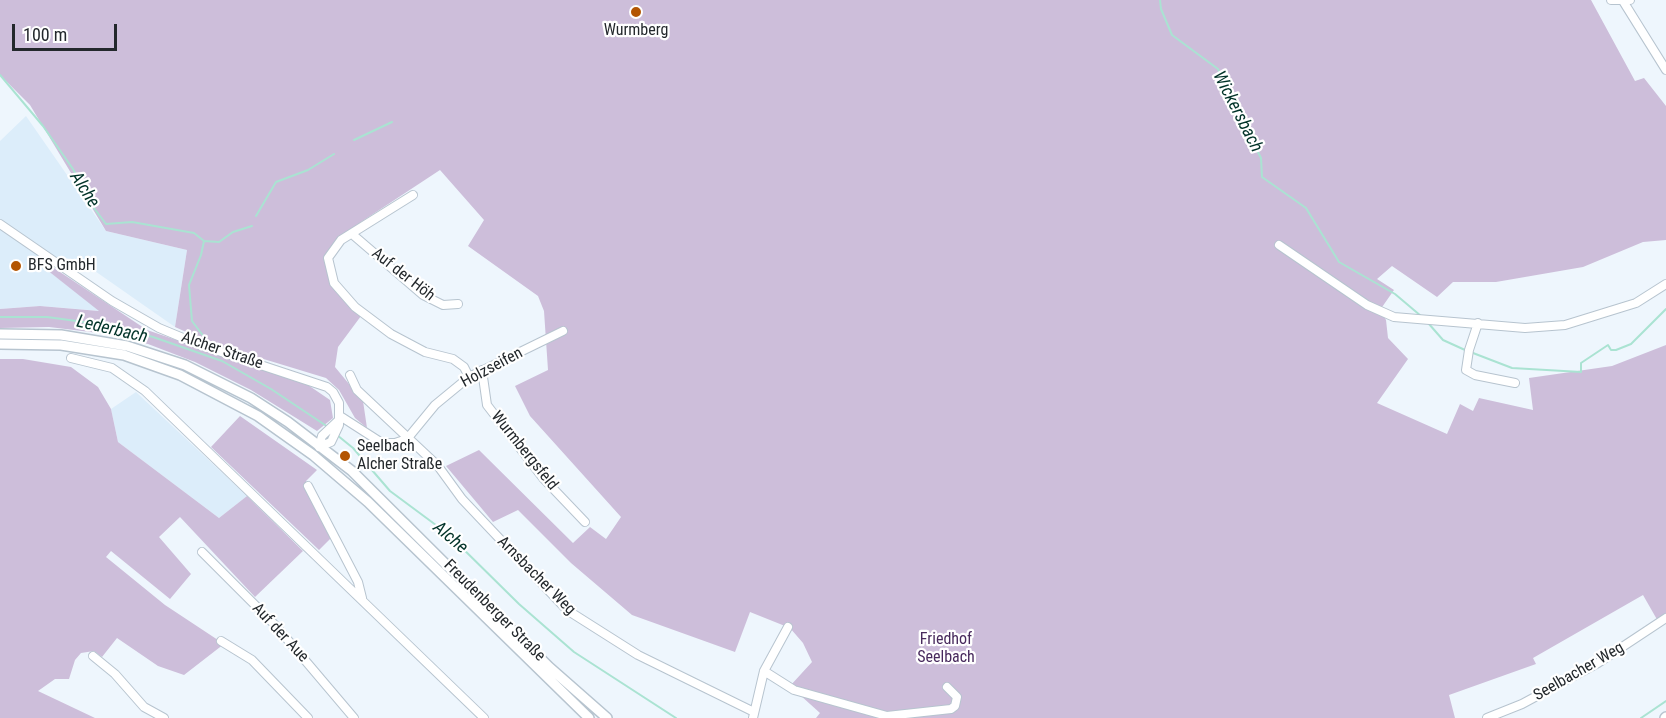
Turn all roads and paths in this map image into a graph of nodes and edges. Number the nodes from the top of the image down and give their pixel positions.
1 (1611, 0) edge
2 (1626, 1) edge
3 (1663, 62) edge
4 (1666, 70) edge
5 (413, 195) dead end
6 (0, 224) edge
7 (352, 234) junction
8 (1279, 244) dead end
9 (1666, 284) edge
10 (458, 304) dead end
11 (1478, 323) junction
12 (563, 331) dead end
13 (0, 334) edge
14 (0, 344) edge
15 (71, 358) dead end
16 (482, 370) junction
17 (350, 375) dead end
18 (469, 377) junction
19 (1515, 383) dead end
20 (338, 421) junction
21 (407, 440) junction
22 (319, 447) junction
23 (313, 455) junction
24 (308, 486) dead end
25 (585, 522) dead end
26 (202, 552) dead end
27 (362, 598) junction
28 (1666, 618) edge
29 (788, 627) dead end
30 (221, 640) dead end
31 (93, 656) dead end
32 (764, 671) junction
33 (947, 687) dead end
34 (754, 715) edge
35 (164, 718) edge
36 (308, 718) edge
37 (354, 718) edge
38 (484, 718) edge
39 (589, 718) edge
40 (606, 718) edge
41 (1487, 718) edge

1 - 2 street
2 - 3 street
3 - 4 street
5 - 7 street, Auf der Höh
6 - 20 street, Alcher Straße
7 - 10 street, Auf der Höh
7 - 18 street, Auf der Höh
8 - 11 street
9 - 11 street
11 - 19 street
12 - 16 street, Holzseifen
13 - 22 main road, Freudenberger Straße
14 - 23 main road, Freudenberger Straße
15 - 27 street
16 - 18 street, Holzseifen
16 - 25 street, Wurmbergsfeld
17 - 21 street, Arnsbacher Weg
18 - 21 street, Holzseifen
20 - 21 street
20 - 22 street
20 - 22 street
21 - 34 street, Arnsbacher Weg
22 - 23 main road
22 - 40 main road, Freudenberger Straße
23 - 39 main road, Freudenberger Straße
24 - 27 street
26 - 37 street, Auf der Aue
27 - 38 street
28 - 41 street, Seelbacher Weg
29 - 32 street
30 - 36 street
31 - 35 street
32 - 33 street
32 - 34 street

